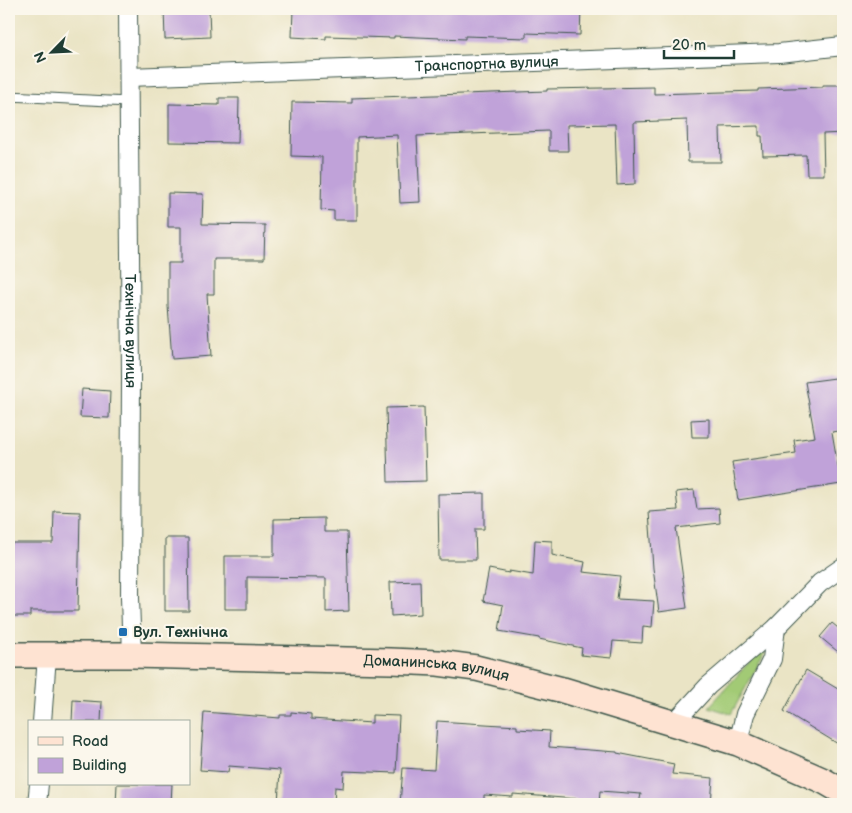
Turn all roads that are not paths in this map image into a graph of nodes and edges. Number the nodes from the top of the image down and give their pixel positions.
1 (128, 9) edge
2 (843, 46) edge
3 (129, 77) junction
4 (9, 96) edge
5 (129, 102) junction
6 (843, 567) edge
7 (776, 628) junction
8 (9, 655) edge
9 (132, 655) junction
10 (47, 656) junction
11 (42, 720) edge
12 (673, 724) junction
13 (738, 743) junction
14 (39, 786) edge
15 (843, 792) edge
16 (37, 804) edge

1 - 3 street, Технічна вулиця
2 - 3 street, Транспортна вулиця
3 - 5 street, Технічна вулиця
4 - 5 lane
5 - 9 street, Технічна вулиця
6 - 7 street
7 - 12 street
7 - 13 street
8 - 10 main road, Доманинська вулиця
9 - 10 main road, Доманинська вулиця
9 - 12 main road, Доманинська вулиця
10 - 11 street
12 - 13 main road, Доманинська вулиця
13 - 15 main road, Доманинська вулиця
14 - 16 street

